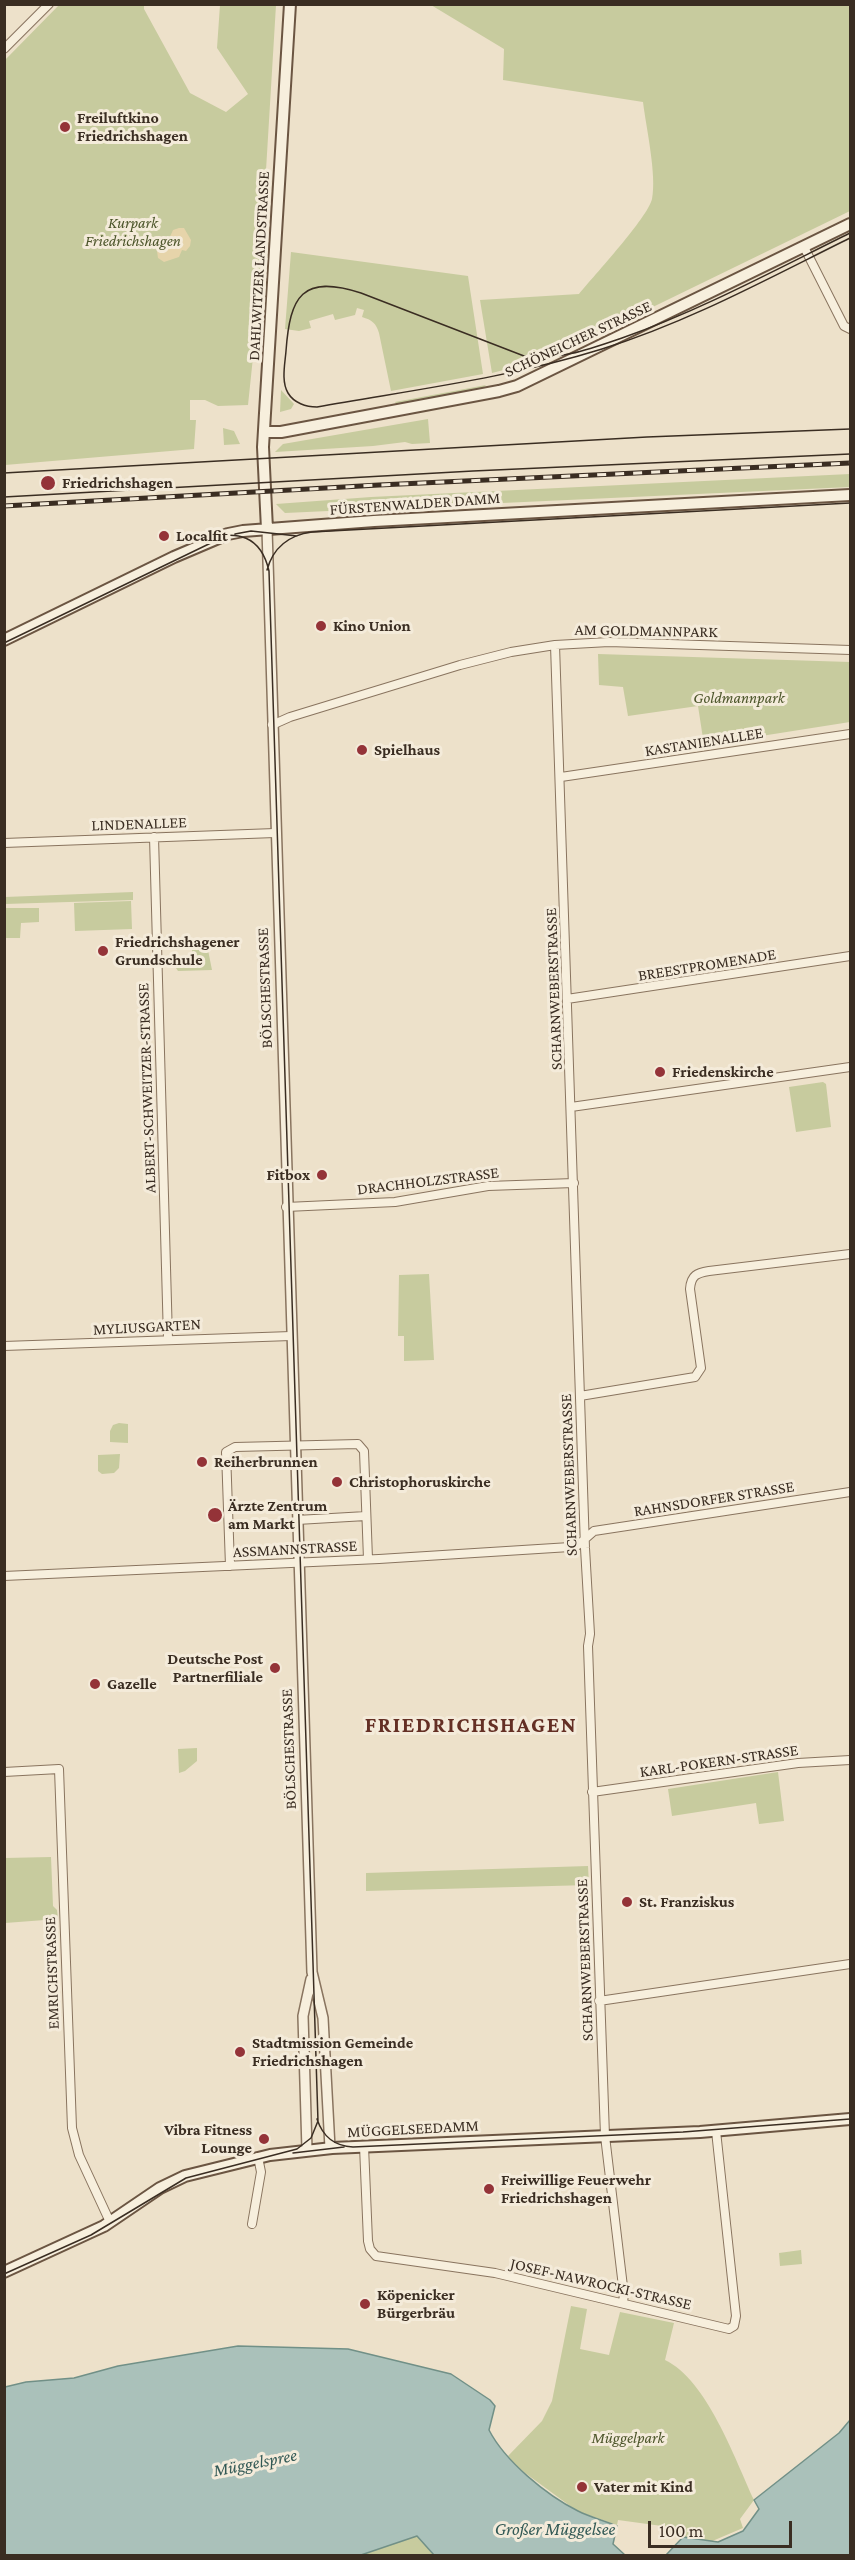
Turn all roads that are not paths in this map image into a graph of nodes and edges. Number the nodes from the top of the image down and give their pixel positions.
1 (49, 4) edge
2 (290, 4) edge
3 (4, 50) edge
4 (850, 224) edge
5 (804, 247) junction
6 (850, 329) edge
7 (264, 432) junction
8 (850, 495) edge
9 (267, 529) junction
10 (4, 640) edge
11 (555, 645) junction
12 (850, 650) edge
13 (272, 725) junction
14 (850, 734) edge
15 (561, 777) junction
16 (275, 833) junction
17 (154, 837) junction
18 (4, 843) edge
19 (850, 956) edge
20 (567, 999) junction
21 (850, 1067) edge
22 (571, 1107) junction
23 (574, 1183) junction
24 (286, 1207) junction
25 (850, 1254) edge
26 (291, 1336) junction
27 (168, 1339) junction
28 (4, 1346) edge
29 (580, 1396) junction
30 (294, 1446) junction
31 (850, 1492) edge
32 (366, 1516) junction
33 (297, 1520) junction
34 (585, 1539) junction
35 (368, 1559) junction
36 (298, 1563) junction
37 (230, 1566) junction
38 (4, 1576) edge
39 (850, 1760) edge
40 (4, 1772) edge
41 (592, 1792) junction
42 (850, 1964) edge
43 (312, 1977) junction
44 (599, 2001) junction
45 (850, 2119) edge
46 (716, 2131) junction
47 (605, 2136) junction
48 (364, 2146) junction
49 (330, 2148) junction
50 (307, 2150) junction
51 (258, 2157) junction
52 (110, 2222) junction
53 (252, 2224) dead end
54 (4, 2272) edge
55 (623, 2302) junction

1 - 3 street
2 - 7 main road, DAHLWITZER LANDSTRASSE
4 - 5 main road, SCHÖNEICHER STRASSE
5 - 6 street
5 - 7 main road, SCHÖNEICHER STRASSE
7 - 9 main road, DAHLWITZER LANDSTRASSE
8 - 9 main road, FÜRSTENWALDER DAMM
9 - 10 main road, FÜRSTENWALDER DAMM
9 - 13 street, BÖLSCHESTRASSE
11 - 12 street, AM GOLDMANNPARK
11 - 13 street, AM GOLDMANNPARK
11 - 15 street, SCHARNWEBERSTRASSE
13 - 16 street, BÖLSCHESTRASSE
14 - 15 street, KASTANIENALLEE
15 - 20 street, SCHARNWEBERSTRASSE
16 - 17 street, LINDENALLEE
16 - 24 street, BÖLSCHESTRASSE
17 - 18 street, LINDENALLEE
17 - 27 street, ALBERT-SCHWEITZER-STRASSE
19 - 20 street, BREESTPROMENADE
20 - 22 street, SCHARNWEBERSTRASSE
21 - 22 street
22 - 23 street, SCHARNWEBERSTRASSE
23 - 24 street, DRACHHOLZSTRASSE
23 - 29 street, SCHARNWEBERSTRASSE
24 - 26 street, BÖLSCHESTRASSE
25 - 29 street
26 - 27 street, MYLIUSGARTEN
26 - 30 street, BÖLSCHESTRASSE
27 - 28 street, MYLIUSGARTEN
29 - 34 street, SCHARNWEBERSTRASSE
30 - 32 street
30 - 33 street, BÖLSCHESTRASSE
30 - 37 street
31 - 34 street, RAHNSDORFER STRASSE
32 - 33 street
32 - 35 street
33 - 36 street, BÖLSCHESTRASSE
34 - 35 street, ASSMANNSTRASSE
34 - 41 street, SCHARNWEBERSTRASSE
35 - 36 street, ASSMANNSTRASSE
36 - 37 street, ASSMANNSTRASSE
36 - 43 street, BÖLSCHESTRASSE
37 - 38 street, ASSMANNSTRASSE
39 - 41 street, KARL-POKERN-STRASSE
40 - 52 street, EMRICHSTRASSE
41 - 44 street, SCHARNWEBERSTRASSE
42 - 44 street
43 - 49 street, BÖLSCHESTRASSE
43 - 50 street, BÖLSCHESTRASSE
44 - 47 street, SCHARNWEBERSTRASSE
45 - 46 main road, MÜGGELSEEDAMM
46 - 47 main road, MÜGGELSEEDAMM
46 - 55 street, JOSEF-NAWROCKI-STRASSE
47 - 48 main road, MÜGGELSEEDAMM
47 - 55 street, SCHARNWEBERSTRASSE
48 - 49 main road, MÜGGELSEEDAMM
48 - 55 street, JOSEF-NAWROCKI-STRASSE
49 - 50 main road, MÜGGELSEEDAMM
50 - 51 main road, MÜGGELSEEDAMM
51 - 52 main road, MÜGGELSEEDAMM
51 - 53 street
52 - 54 main road, MÜGGELSEEDAMM

